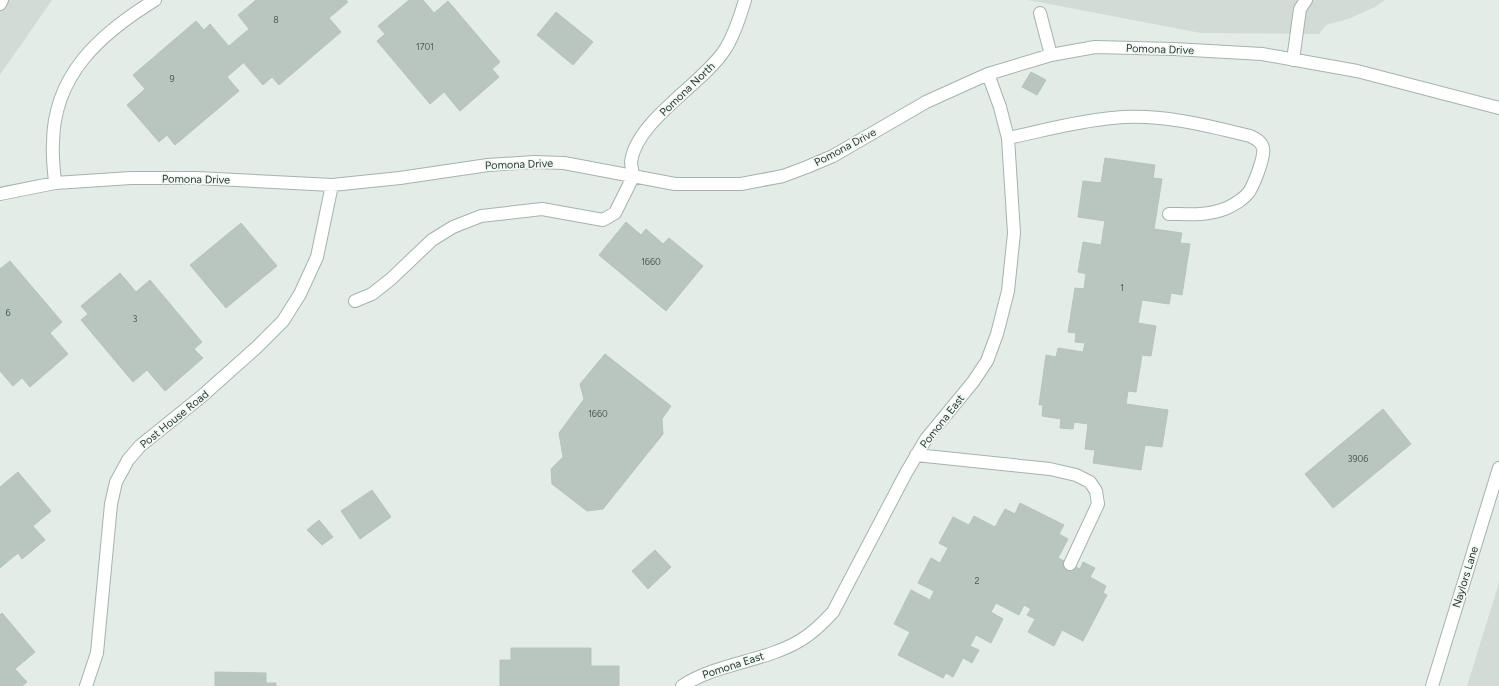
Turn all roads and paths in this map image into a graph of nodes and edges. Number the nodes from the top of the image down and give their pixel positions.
1 (2, 0) edge
2 (154, 0) edge
3 (745, 0) edge
4 (1306, 0) edge
5 (0, 4) edge
6 (1040, 13) dead end
7 (1051, 55) junction
8 (1293, 60) junction
9 (988, 74) junction
10 (1499, 108) edge
11 (1008, 138) junction
12 (633, 177) junction
13 (55, 183) junction
14 (332, 185) junction
15 (0, 194) edge
16 (1169, 214) dead end
17 (355, 301) dead end
18 (916, 455) junction
19 (1499, 468) edge
20 (1070, 564) dead end
21 (86, 686) edge
22 (682, 686) edge
23 (1432, 686) edge

1 - 5 street
2 - 13 street
3 - 12 street, Pomona North
4 - 8 street
6 - 7 street
7 - 8 street, Pomona Drive
7 - 9 street, Pomona Drive
8 - 10 street, Pomona Drive
9 - 11 street, Pomona East
9 - 12 street, Pomona Drive
11 - 16 street
11 - 18 street, Pomona East
12 - 14 street, Pomona Drive
12 - 17 street
13 - 14 street, Pomona Drive
13 - 15 street, Pomona Drive
14 - 21 street, Post House Road
18 - 20 street
18 - 22 street, Pomona East
19 - 23 street, Naylors Lane

